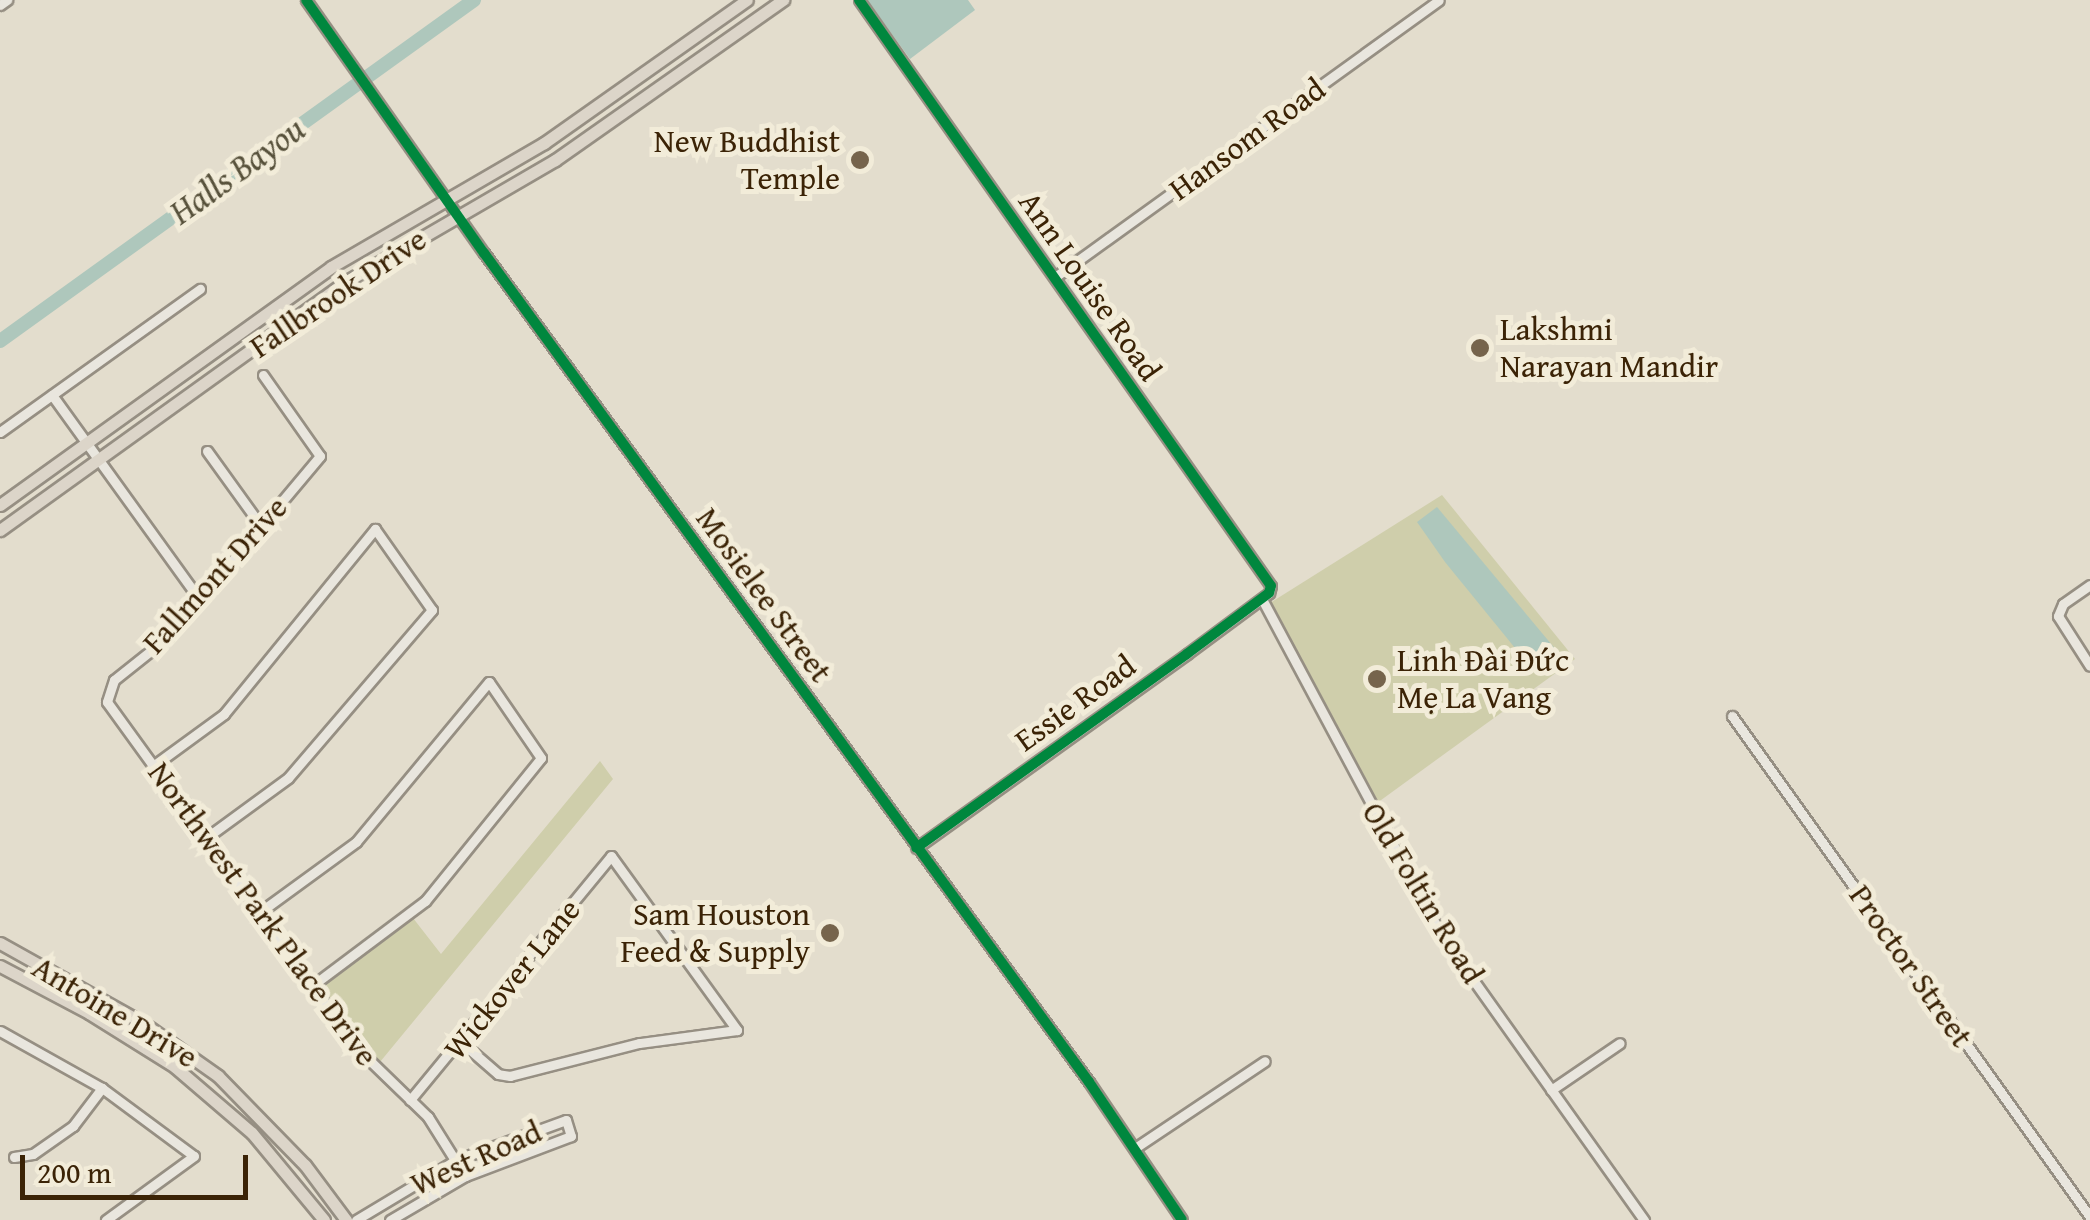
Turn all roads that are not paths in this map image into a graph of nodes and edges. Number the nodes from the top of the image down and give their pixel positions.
1 (7, 0) edge
2 (306, 0) edge
3 (747, 0) edge
4 (783, 0) edge
5 (858, 0) edge
6 (1439, 0) edge
7 (0, 5) edge
8 (445, 198) junction
9 (457, 215) junction
10 (1056, 277) junction
11 (200, 289) dead end
12 (262, 375) dead end
13 (52, 395) junction
14 (0, 432) edge
15 (86, 444) junction
16 (207, 451) dead end
17 (98, 460) junction
18 (0, 505) edge
19 (261, 526) junction
20 (0, 530) edge
21 (2090, 585) edge
22 (1262, 599) junction
23 (200, 600) junction
24 (2090, 666) edge
25 (107, 692) joint
26 (1732, 716) dead end
27 (153, 766) junction
28 (206, 838) junction
29 (916, 848) junction
30 (260, 912) junction
31 (0, 943) edge
32 (22, 956) junction
33 (6, 970) edge
34 (312, 985) junction
35 (0, 1032) edge
36 (461, 1042) junction
37 (1620, 1043) dead end
38 (1265, 1061) dead end
39 (218, 1076) junction
40 (102, 1088) junction
41 (1552, 1090) junction
42 (206, 1091) junction
43 (410, 1100) junction
44 (1135, 1148) junction
45 (14, 1158) dead end
46 (456, 1160) junction
47 (465, 1176) junction
48 (2090, 1217) edge
49 (106, 1220) edge
50 (324, 1220) edge
51 (346, 1220) edge
52 (356, 1220) edge
53 (390, 1220) edge
54 (1182, 1220) edge
55 (1644, 1220) edge

1 - 7 street
2 - 8 street, Mosielee Street
3 - 8 main road, Fallbrook Drive
4 - 9 main road, Fallbrook Drive
5 - 10 street, Ann Louise Road
6 - 10 street, Hansom Road
8 - 9 street, Mosielee Street
8 - 15 main road, Fallbrook Drive
9 - 17 main road, Fallbrook Drive
9 - 29 street, Mosielee Street
10 - 22 street, Ann Louise Road
11 - 13 street
12 - 19 street, Fallmont Drive
13 - 14 street
13 - 15 street
15 - 17 street
15 - 18 main road, Fallbrook Drive
16 - 19 street
17 - 20 main road, Fallbrook Drive
17 - 23 street
19 - 23 street, Fallmont Drive
21 - 24 street
22 - 29 street, Essie Road
22 - 41 street, Old Foltin Road
23 - 25 street, Fallmont Drive
25 - 27 street, Northwest Park Place Drive
26 - 48 street, Proctor Street
27 - 28 street, Northwest Park Place Drive
27 - 28 street
28 - 30 street, Northwest Park Place Drive
29 - 44 street, Mosielee Street
30 - 34 street, Northwest Park Place Drive
30 - 34 street
31 - 32 main road, Antoine Drive
32 - 33 main road
32 - 39 main road, Antoine Drive
33 - 42 main road, Antoine Drive
34 - 43 street, Northwest Park Place Drive
35 - 40 street
36 - 36 street, Wickover Lane
36 - 43 street, Wickover Lane
37 - 41 street
38 - 44 street
39 - 42 main road
39 - 51 main road, Antoine Drive
40 - 45 street
40 - 49 street
41 - 55 street, Old Foltin Road
42 - 50 main road, Antoine Drive
43 - 46 street, Northwest Park Place Drive
44 - 54 street, Mosielee Street
46 - 47 street, Northwest Park Place Drive
46 - 47 street, West Road
46 - 52 street, West Road
47 - 53 street, West Road

